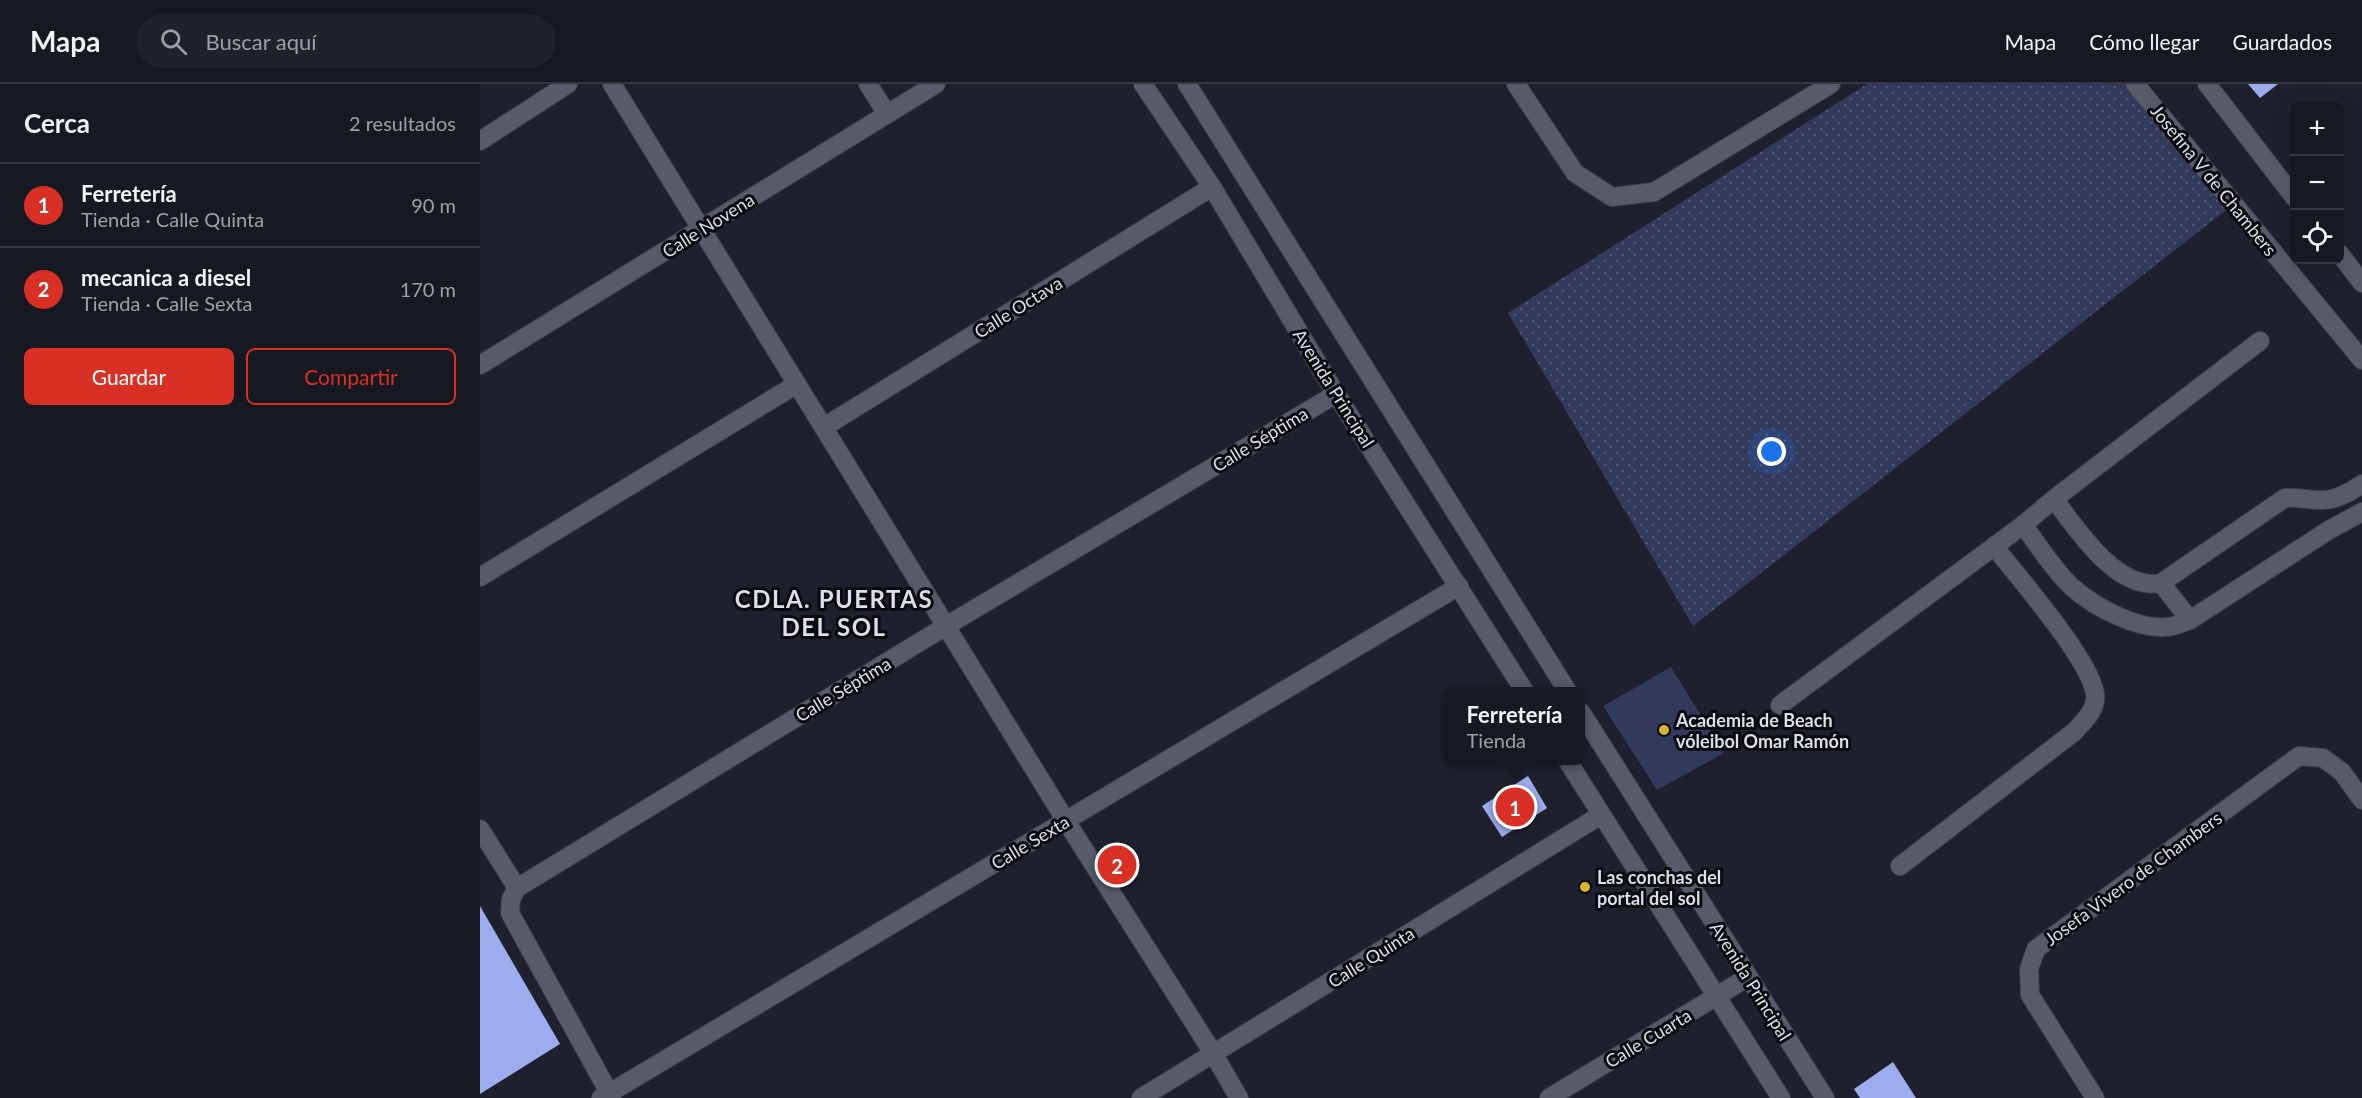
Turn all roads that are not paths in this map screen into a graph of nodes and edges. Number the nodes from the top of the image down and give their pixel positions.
1 (568, 84) edge
2 (612, 84) edge
3 (868, 84) edge
4 (936, 84) edge
5 (1143, 84) edge
6 (1187, 84) edge
7 (1516, 84) edge
8 (1831, 84) edge
9 (2135, 84) edge
10 (2207, 84) edge
11 (887, 114) junction
12 (480, 141) edge
13 (1212, 187) junction
14 (2290, 190) edge
15 (701, 229) junction
16 (2344, 259) edge
17 (2362, 283) edge
18 (2260, 341) dead end
19 (2362, 360) edge
20 (480, 365) edge
21 (796, 384) junction
22 (1336, 394) junction
23 (824, 428) junction
24 (2362, 484) edge
25 (2054, 499) junction
26 (2362, 512) edge
27 (2023, 525) junction
28 (1994, 546) junction
29 (480, 577) edge
30 (2161, 583) junction
31 (1459, 586) junction
32 (2190, 620) junction
33 (946, 626) junction
34 (1522, 687) edge
35 (1565, 687) edge
36 (1780, 705) dead end
37 (1585, 718) edge
38 (1570, 765) edge
39 (2362, 800) edge
40 (1601, 815) junction
41 (1066, 821) junction
42 (480, 829) edge
43 (1900, 866) dead end
44 (514, 894) junction
45 (1748, 977) junction
46 (1716, 997) junction
47 (1213, 1053) junction
48 (608, 1096) edge
49 (1141, 1098) edge
50 (1239, 1098) edge
51 (1549, 1098) edge
52 (1781, 1098) edge
53 (1825, 1098) edge
54 (2095, 1098) edge

1 - 12 street
2 - 15 street
3 - 11 street
4 - 11 street, Calle Novena
5 - 13 street, Avenida Principal
6 - 35 street, Avenida Principal
7 - 8 street
9 - 19 street, Josefina V de Chambers
10 - 14 street
11 - 15 street, Calle Novena
13 - 22 street, Avenida Principal
13 - 23 street, Calle Octava
15 - 20 street, Calle Novena
15 - 21 street
16 - 17 street
18 - 25 street
21 - 23 street
21 - 29 street
22 - 31 street, Avenida Principal
22 - 33 street, Calle Séptima
23 - 33 street
24 - 30 street
25 - 27 street
25 - 30 street
26 - 32 street
27 - 28 street
27 - 32 street
28 - 36 street
28 - 43 street
30 - 32 street
31 - 34 street, Avenida Principal
31 - 41 street, Calle Sexta
33 - 41 street
33 - 44 street, Calle Séptima
37 - 45 street, Avenida Principal
38 - 40 street, Avenida Principal
39 - 54 street, Josefa Vivero de Chambers
40 - 46 street, Avenida Principal
40 - 47 street, Calle Quinta
41 - 47 street
41 - 48 street, Calle Sexta
42 - 44 street
44 - 48 street
45 - 46 street, Calle Cuarta
45 - 53 street, Avenida Principal
46 - 51 street, Calle Cuarta
46 - 52 street, Avenida Principal
47 - 49 street, Calle Quinta
47 - 50 street

